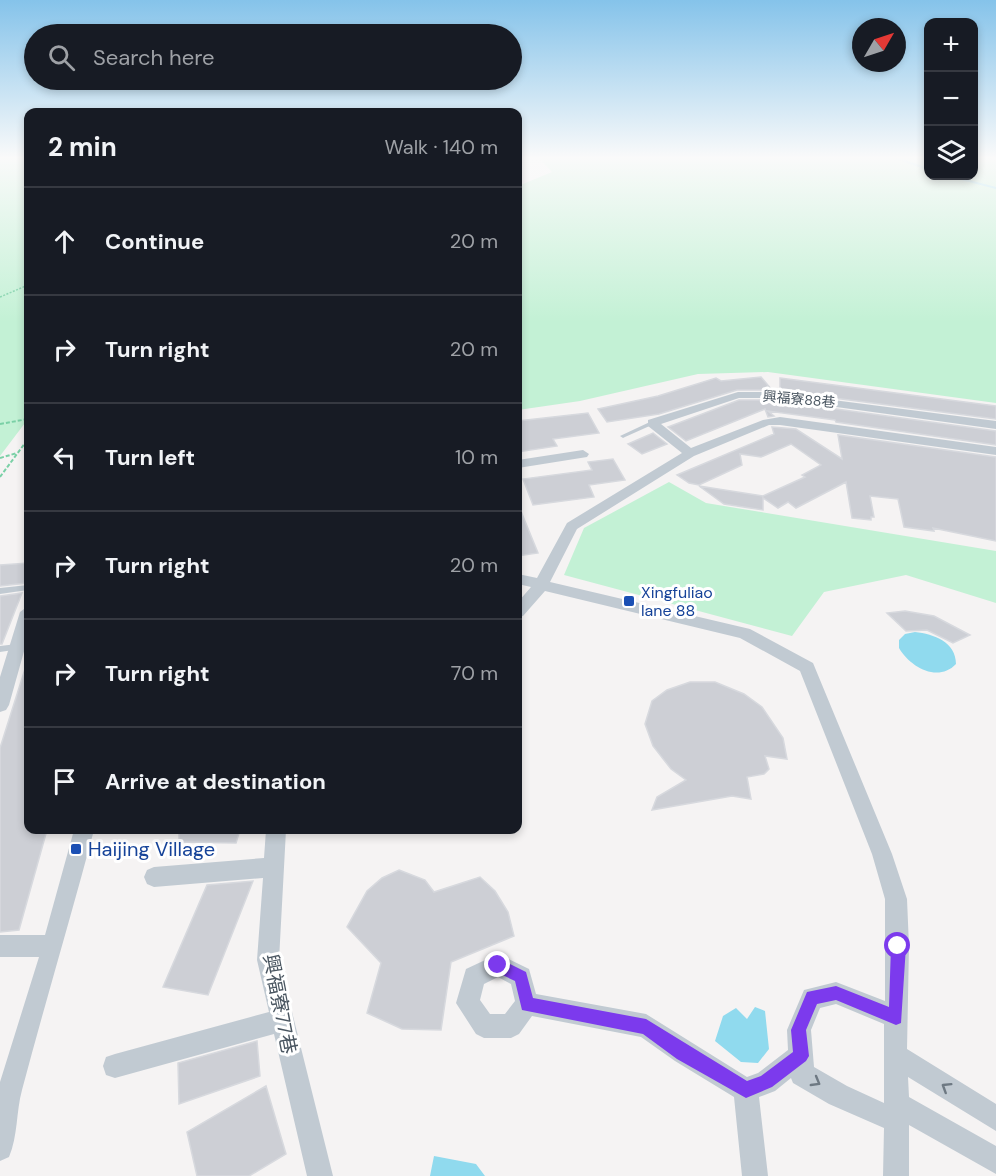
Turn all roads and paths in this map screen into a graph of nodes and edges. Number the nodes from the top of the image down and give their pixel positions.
1 (24, 287) edge
2 (0, 297) edge
3 (24, 419) edge
4 (652, 423) junction
5 (0, 424) edge
6 (996, 425) edge
7 (622, 435) dead end
8 (24, 445) edge
9 (996, 451) edge
10 (19, 452) junction
11 (690, 453) junction
12 (583, 454) dead end
13 (0, 458) edge
14 (522, 463) edge
15 (0, 477) edge
16 (522, 580) edge
17 (541, 585) junction
18 (24, 588) edge
19 (0, 591) edge
20 (522, 607) edge
21 (24, 627) edge
22 (19, 646) junction
23 (0, 648) edge
24 (0, 705) edge
25 (83, 834) edge
26 (276, 834) edge
27 (274, 867) junction
28 (154, 877) dead end
29 (0, 946) edge
30 (53, 946) junction
31 (527, 1004) dead end
32 (896, 1017) junction
33 (280, 1021) junction
34 (895, 1055) junction
35 (801, 1056) junction
36 (115, 1066) dead end
37 (746, 1090) junction
38 (897, 1112) junction
39 (996, 1118) edge
40 (0, 1148) edge
41 (996, 1161) edge
42 (320, 1176) edge
43 (755, 1176) edge
44 (896, 1176) edge

1 - 2 path
3 - 5 path
4 - 6 street, 興福寮88巷
4 - 7 lane
4 - 11 street
8 - 10 path
9 - 11 street, 興福寮88巷
10 - 13 path
10 - 15 path
11 - 17 street, 興福寮88巷
12 - 14 street
16 - 17 street
17 - 20 street
17 - 32 street
18 - 19 lane
21 - 22 street
22 - 23 lane
22 - 24 street
25 - 30 street
26 - 27 street, 興福寮77巷
27 - 28 street
27 - 33 street, 興福寮77巷
29 - 30 street
30 - 40 street
31 - 37 street
32 - 34 street
32 - 35 street
33 - 36 street
33 - 42 street, 興福寮77巷
34 - 38 street
39 -> 34 street
35 - 37 street
35 -> 38 street
37 - 43 street
38 - 41 street
38 - 44 street

